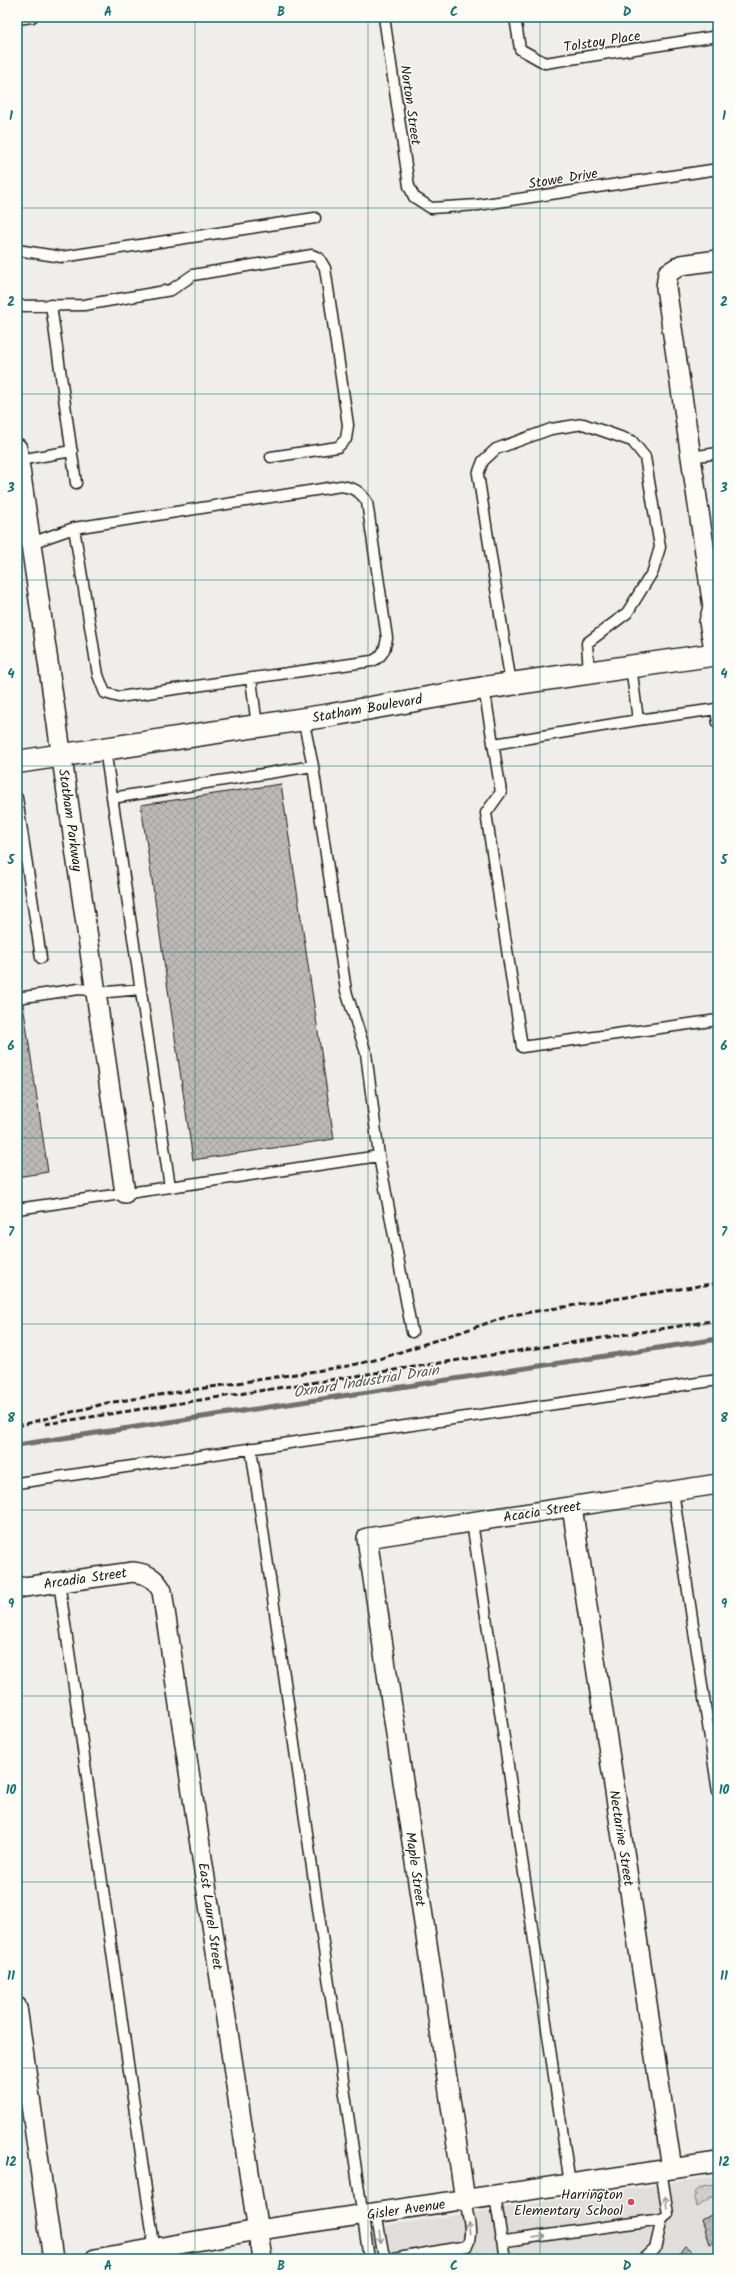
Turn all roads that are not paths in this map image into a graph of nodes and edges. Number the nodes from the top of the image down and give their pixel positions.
1 (32, 17) edge
2 (384, 17) edge
3 (515, 17) edge
4 (17, 19) edge
5 (718, 36) edge
6 (718, 169) edge
7 (414, 197) joint
8 (315, 218) dead end
9 (17, 250) edge
10 (718, 260) edge
11 (51, 305) junction
12 (17, 306) edge
13 (72, 451) junction
14 (718, 453) edge
15 (18, 454) edge
16 (271, 457) dead end
17 (691, 457) junction
18 (76, 483) dead end
19 (74, 528) junction
20 (31, 543) junction
21 (716, 608) edge
22 (716, 654) edge
23 (631, 666) junction
24 (589, 672) junction
25 (251, 678) junction
26 (511, 684) junction
27 (484, 688) junction
28 (303, 719) junction
29 (638, 720) junction
30 (718, 723) edge
31 (257, 726) junction
32 (494, 744) junction
33 (105, 749) junction
34 (62, 757) junction
35 (17, 762) edge
36 (314, 766) junction
37 (17, 798) edge
38 (112, 798) junction
39 (41, 958) dead end
40 (141, 988) junction
41 (95, 991) junction
42 (17, 998) edge
43 (718, 1020) edge
44 (379, 1156) junction
45 (170, 1188) junction
46 (125, 1193) junction
47 (17, 1209) edge
48 (412, 1332) dead end
49 (718, 1380) edge
50 (251, 1448) junction
51 (17, 1483) edge
52 (718, 1484) edge
53 (673, 1491) junction
54 (572, 1507) junction
55 (472, 1522) junction
56 (367, 1538) joint
57 (152, 1577) joint
58 (60, 1582) junction
59 (17, 1588) edge
60 (718, 1792) edge
61 (17, 2008) edge
62 (718, 2162) edge
63 (666, 2169) junction
64 (570, 2184) junction
65 (495, 2196) junction
66 (465, 2200) junction
67 (370, 2214) junction
68 (662, 2220) junction
69 (258, 2230) junction
70 (501, 2239) junction
71 (155, 2254) edge
72 (52, 2259) edge
73 (95, 2259) edge
74 (262, 2259) edge
75 (369, 2259) edge
76 (387, 2259) edge
77 (393, 2259) edge
78 (505, 2259) edge
79 (644, 2259) edge

1 - 4 lane
2 - 7 lane, Norton Street
3 - 5 lane, Tolstoy Place
6 - 7 lane, Stowe Drive
8 - 9 lane
10 - 17 street
11 - 12 lane
11 - 13 lane
11 - 16 lane
13 - 15 lane
13 - 18 lane
14 - 17 lane
15 - 20 street, Statham Parkway
17 - 21 street
19 - 20 lane
19 - 25 lane
19 - 25 lane
20 - 34 street, Statham Parkway
21 - 22 street
22 - 23 street, Statham Boulevard
23 - 24 street, Statham Boulevard
23 - 29 lane
24 - 26 street, Statham Boulevard
24 - 26 lane
25 - 31 lane
26 - 27 street, Statham Boulevard
27 - 28 street, Statham Boulevard
27 - 32 lane
28 - 31 street, Statham Boulevard
28 - 36 lane
29 - 30 lane
29 - 32 lane
31 - 33 street, Statham Boulevard
32 - 43 lane
33 - 34 street, Statham Boulevard
33 - 38 lane
34 - 35 street, Statham Boulevard
34 - 41 street, Statham Parkway
36 - 38 lane
36 - 44 lane
37 - 39 lane
38 - 40 lane
40 - 41 lane
40 - 45 lane
41 - 42 lane
41 - 46 street, Statham Parkway
44 - 45 lane
44 - 48 lane
45 - 46 lane
46 - 47 lane
49 - 50 lane
50 - 51 lane
50 - 67 lane
52 - 53 street, Acacia Street
53 - 54 street, Acacia Street
53 - 60 lane
54 - 55 street, Acacia Street
54 - 63 street, Nectarine Street
55 - 56 street, Acacia Street
55 - 64 lane
56 - 66 street, Maple Street
57 - 58 street, Arcadia Street
57 - 69 street, East Laurel Street
58 - 59 street, Arcadia Street
58 - 71 lane
61 - 72 street
62 - 63 street, Gisler Avenue
63 - 64 street, Gisler Avenue
68 -> 63 lane
64 - 65 street, Gisler Avenue
65 - 66 street, Gisler Avenue
65 - 70 lane
66 - 67 street, Gisler Avenue
77 -> 66 lane
67 - 69 street, Gisler Avenue
67 - 75 lane
67 -> 76 lane
70 -> 68 lane
68 - 79 lane
69 - 71 street, Gisler Avenue
69 - 74 street, East Laurel Street
70 - 78 lane
71 - 73 street, Gisler Avenue

